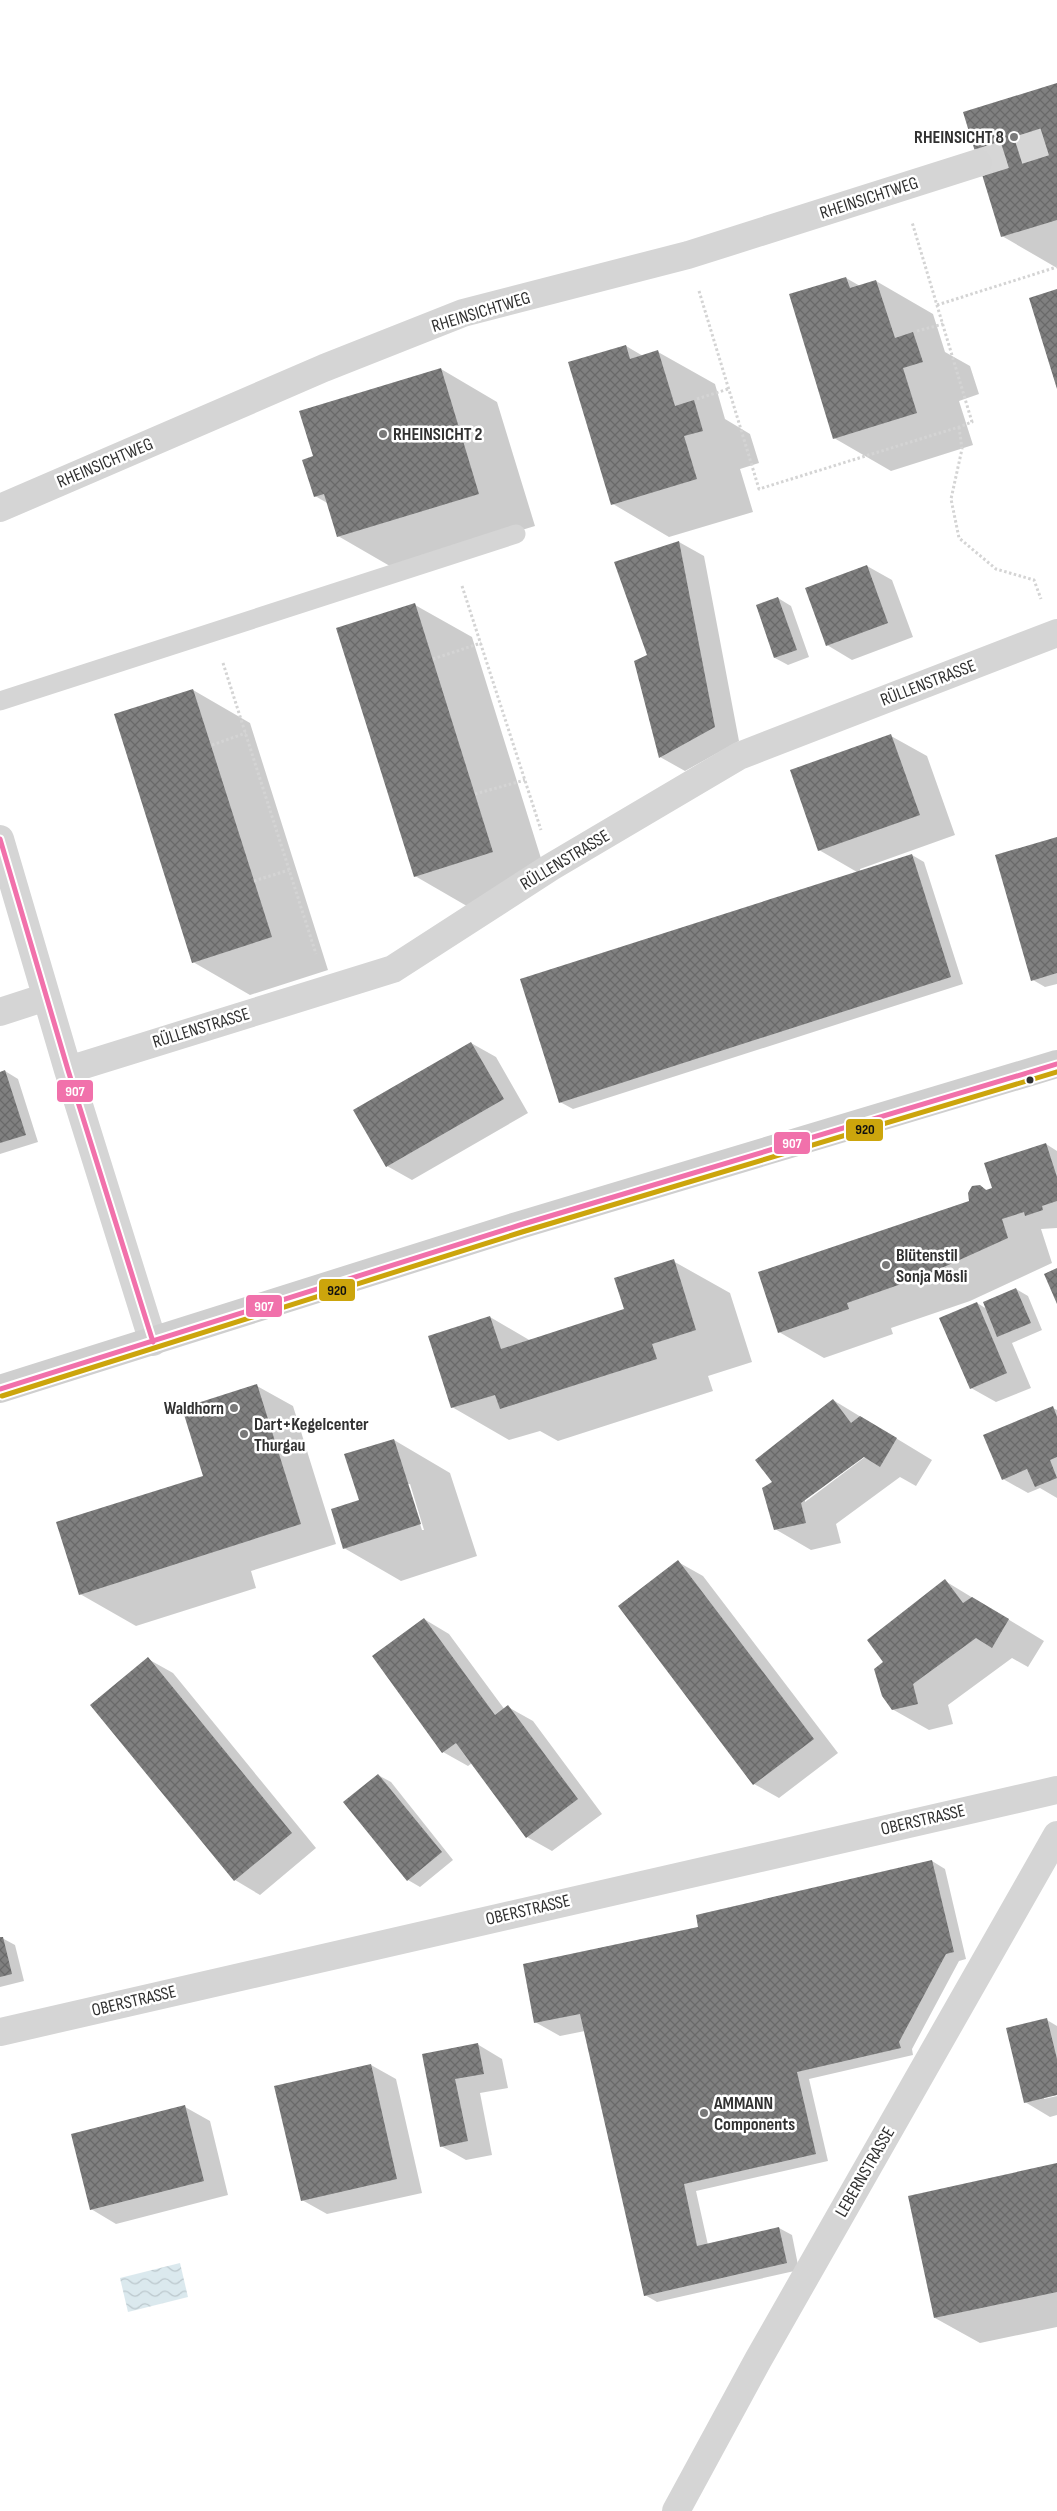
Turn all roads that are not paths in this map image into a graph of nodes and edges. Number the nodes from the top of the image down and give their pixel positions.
1 (978, 163) tunnel mouth
2 (0, 508) edge
3 (516, 534) dead end
4 (1056, 633) edge
5 (0, 701) edge
6 (0, 839) edge
7 (46, 997) junction
8 (0, 1012) edge
9 (1057, 1064) edge
10 (68, 1070) junction
11 (153, 1342) junction
12 (0, 1390) edge
13 (1057, 1790) edge
14 (1057, 1835) edge
15 (0, 2032) edge
16 (676, 2511) edge

1 - 2 street, RHEINSICHTWEG
3 - 5 lane
4 - 10 street, RÜLLENSTRASSE
6 - 7 street
7 - 8 street
7 - 10 street
9 - 11 street
10 - 11 street
11 - 12 street
13 - 15 street, OBERSTRASSE
14 - 16 street, LEBERNSTRASSE

